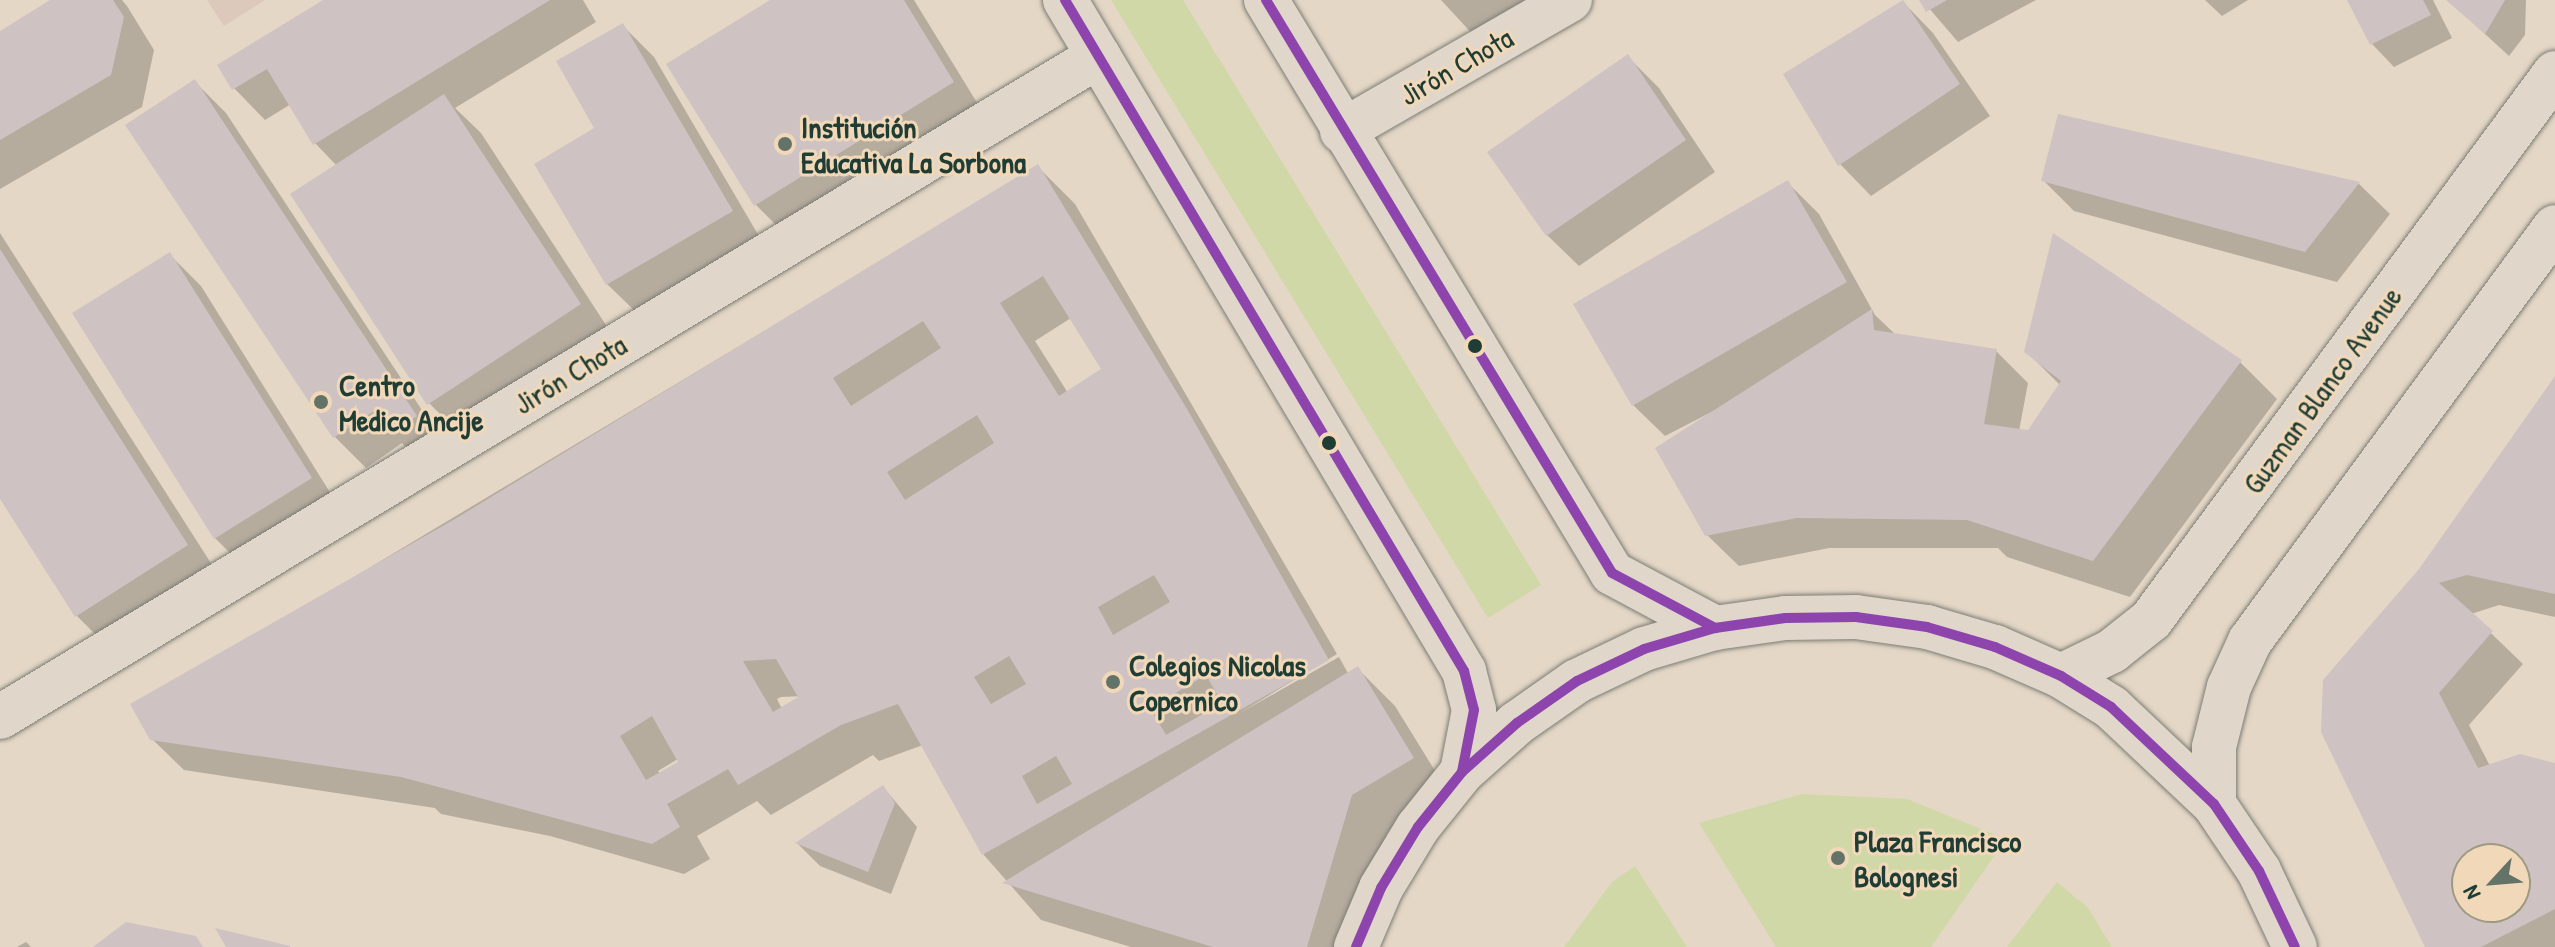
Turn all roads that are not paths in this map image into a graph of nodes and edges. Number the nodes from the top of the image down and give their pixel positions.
1 (1065, 0) edge
2 (1266, 0) edge
3 (1570, 0) edge
4 (1099, 56) junction
5 (2555, 73) edge
6 (1342, 131) junction
7 (2555, 227) edge
8 (1715, 628) junction
9 (2061, 676) junction
10 (0, 717) edge
11 (1462, 772) junction
12 (2214, 804) junction
13 (1356, 947) edge
14 (2295, 947) edge

1 - 4 main road
2 - 6 main road
3 - 6 main road, Jirón Chota
4 - 10 main road, Jirón Chota
4 - 11 main road
5 - 9 main road, Guzman Blanco Avenue
6 - 8 main road
7 - 12 main road
8 - 9 main road
8 - 11 main road
9 - 12 main road
11 - 13 main road
12 - 14 main road

